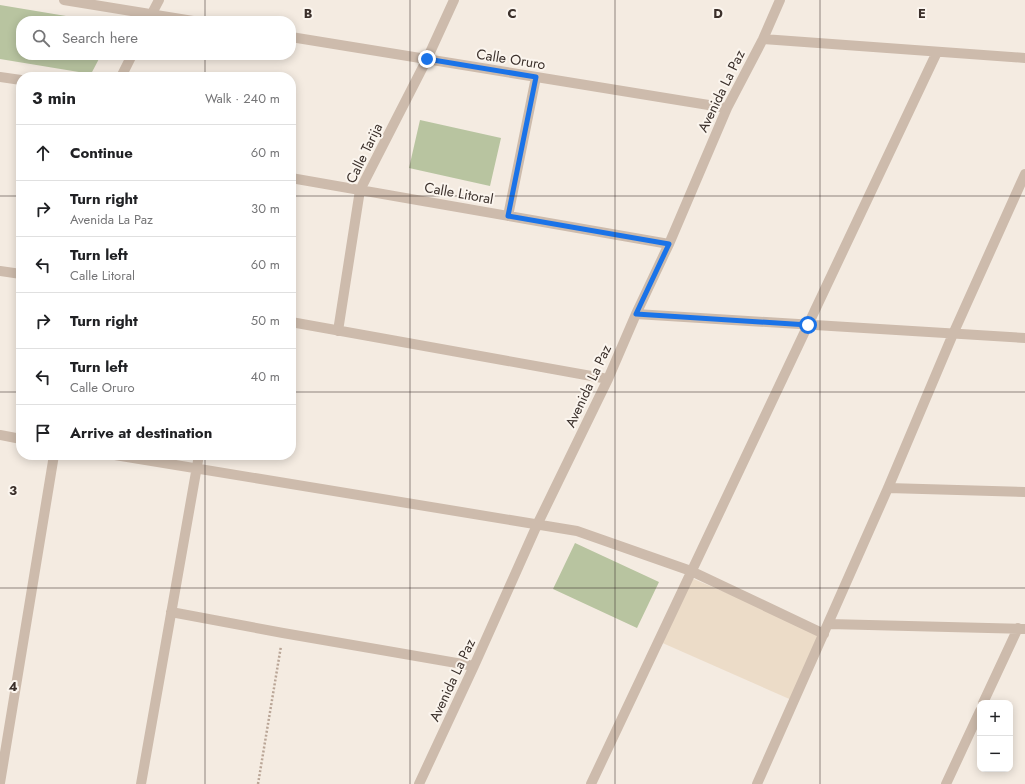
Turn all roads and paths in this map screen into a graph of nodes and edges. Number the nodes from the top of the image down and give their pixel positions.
1 (64, 0) edge
2 (158, 0) edge
3 (454, 0) edge
4 (780, 0) edge
5 (140, 16) edge
6 (151, 16) edge
7 (296, 38) edge
8 (763, 39) junction
9 (937, 52) junction
10 (1025, 58) edge
11 (427, 59) junction
12 (130, 60) edge
13 (124, 72) edge
14 (0, 77) edge
15 (536, 77) junction
16 (16, 79) edge
17 (727, 108) junction
18 (1025, 174) edge
19 (296, 179) edge
20 (360, 190) junction
21 (508, 216) junction
22 (669, 244) junction
23 (0, 271) edge
24 (16, 273) edge
25 (636, 314) junction
26 (296, 323) edge
27 (808, 325) junction
28 (338, 331) junction
29 (953, 334) junction
30 (1025, 338) edge
31 (608, 379) junction
32 (0, 435) edge
33 (16, 438) edge
34 (53, 460) edge
35 (144, 460) edge
36 (198, 460) edge
37 (196, 469) junction
38 (888, 488) junction
39 (1025, 492) edge
40 (537, 525) junction
41 (691, 571) junction
42 (171, 612) junction
43 (828, 624) junction
44 (1021, 629) edge
45 (283, 633) junction
46 (824, 634) junction
47 (474, 666) junction
48 (986, 700) edge
49 (977, 717) edge
50 (0, 783) edge
51 (141, 784) edge
52 (258, 784) edge
53 (419, 784) edge
54 (590, 784) edge
55 (757, 784) edge
56 (946, 784) edge

1 - 5 street
2 - 6 street
3 - 11 street, Calle Tarija
4 - 8 street, Avenida La Paz
7 - 11 street, Calle Oruro
8 - 9 street
8 - 17 street, Avenida La Paz
9 - 10 street
9 - 27 street
11 - 15 street, Calle Oruro
11 - 20 street, Calle Tarija
12 - 13 street
14 - 16 street
15 - 17 street, Calle Oruro
15 - 21 street
17 - 22 street, Avenida La Paz
18 - 29 street
19 - 20 street, Calle Litoral
20 - 21 street, Calle Litoral
20 - 28 street, Calle Tarija
21 - 22 street, Calle Litoral
22 - 25 street, Avenida La Paz
23 - 24 street
25 - 27 street
25 - 31 street, Avenida La Paz
26 - 28 street
27 - 29 street
27 - 41 street
28 - 31 street
29 - 30 street
29 - 38 street
31 - 40 street, Avenida La Paz
32 - 33 street
34 - 50 street
35 - 37 street
36 - 37 street
37 - 40 street
37 - 42 street
38 - 39 street
38 - 43 street
40 - 41 street
40 - 47 street, Avenida La Paz
41 - 46 street
41 - 54 street
42 - 45 street
42 - 51 street
43 - 44 street
43 - 46 street
44 - 48 street
45 - 47 street
45 - 52 path
46 - 55 street
47 - 53 street, Avenida La Paz
49 - 56 street

